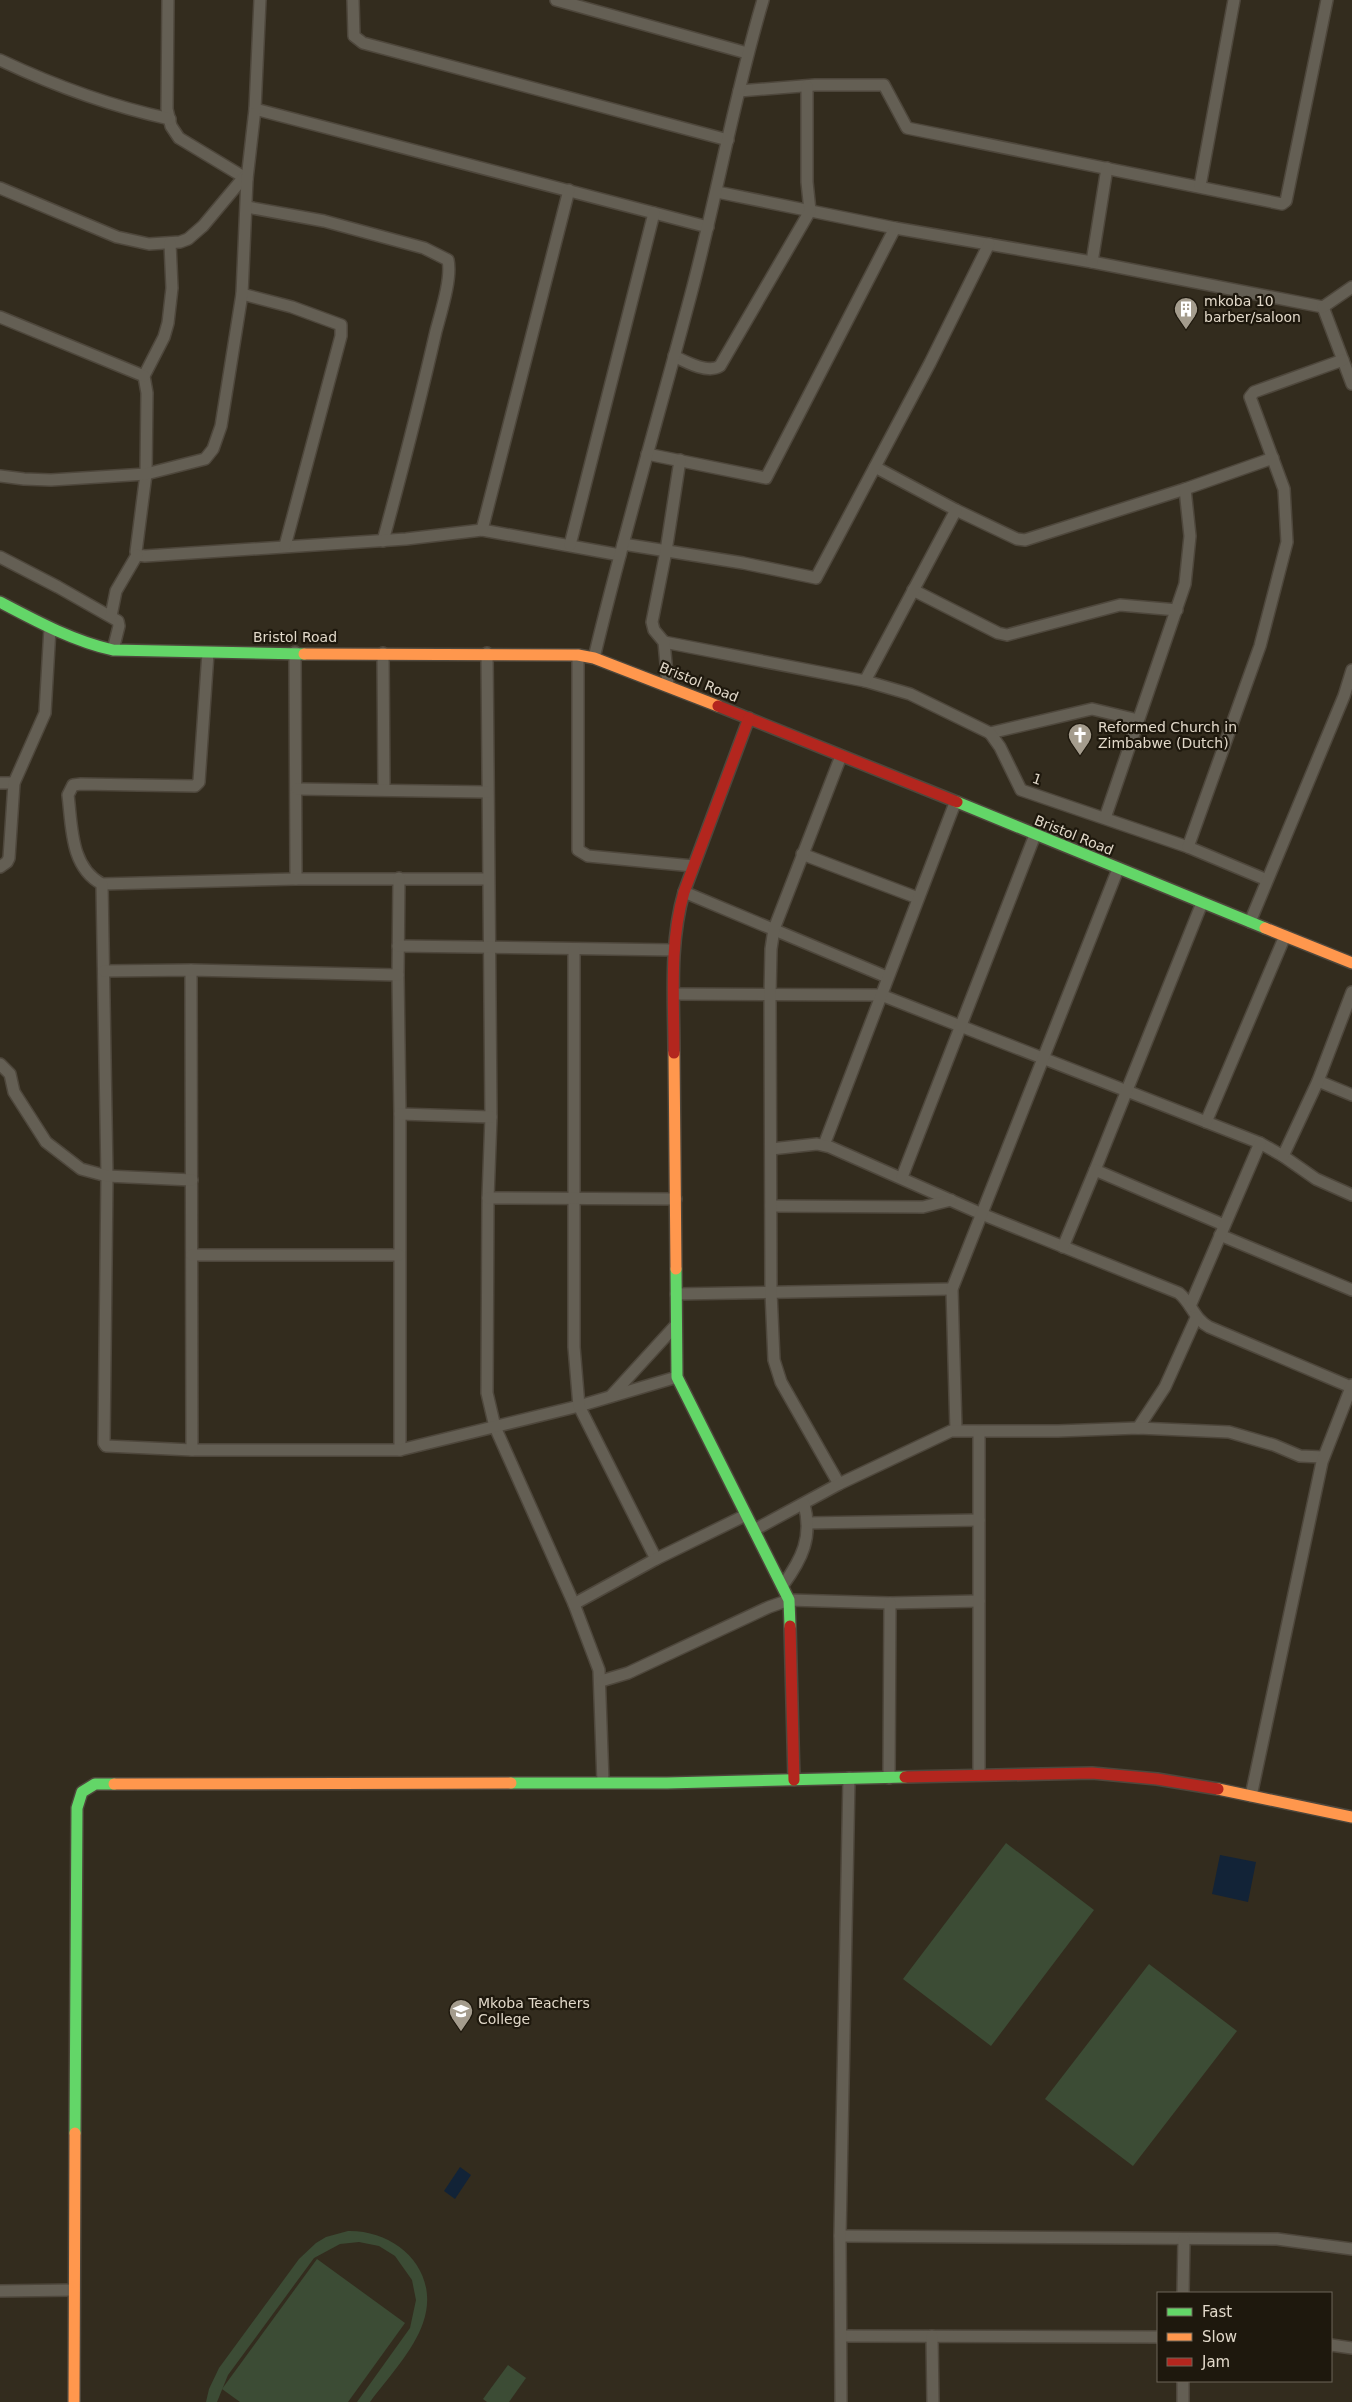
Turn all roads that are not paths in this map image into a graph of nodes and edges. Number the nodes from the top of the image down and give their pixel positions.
1 (168, 0) edge
2 (260, 0) edge
3 (353, 0) edge
4 (556, 0) edge
5 (763, 0) edge
6 (1234, 0) edge
7 (1327, 0) edge
8 (747, 53) junction
9 (0, 60) edge
10 (807, 86) junction
11 (739, 91) junction
12 (254, 109) junction
13 (170, 119) junction
14 (728, 140) junction
15 (1107, 168) junction
16 (246, 178) junction
17 (1200, 186) junction
18 (0, 188) edge
19 (569, 190) junction
20 (717, 192) junction
21 (247, 207) junction
22 (810, 211) junction
23 (654, 213) junction
24 (708, 227) junction
25 (895, 228) junction
26 (170, 243) junction
27 (989, 244) junction
28 (1092, 262) junction
29 (1352, 286) edge
30 (242, 294) junction
31 (1323, 307) junction
32 (0, 317) edge
33 (674, 356) junction
34 (1343, 360) junction
35 (144, 376) junction
36 (1352, 384) edge
37 (647, 454) junction
38 (1273, 458) junction
39 (680, 460) junction
40 (874, 467) junction
41 (146, 474) junction
42 (0, 476) edge
43 (1185, 489) junction
44 (956, 510) junction
45 (482, 530) junction
46 (383, 541) junction
47 (570, 545) junction
48 (286, 546) junction
49 (621, 549) junction
50 (666, 551) junction
51 (137, 555) junction
52 (0, 557) edge
53 (913, 590) junction
54 (0, 602) edge
55 (1176, 610) junction
56 (111, 616) junction
57 (50, 628) junction
58 (664, 642) junction
59 (113, 650) junction
60 (295, 652) junction
61 (208, 653) junction
62 (383, 653) junction
63 (487, 653) junction
64 (578, 655) junction
65 (594, 658) junction
66 (1352, 670) edge
67 (865, 681) junction
68 (668, 685) junction
69 (1348, 696) edge
70 (749, 718) junction
71 (1138, 720) junction
72 (990, 733) junction
73 (841, 756) junction
74 (0, 783) edge
75 (14, 783) junction
76 (297, 789) junction
77 (384, 789) junction
78 (488, 792) junction
79 (955, 803) junction
80 (1105, 818) junction
81 (1035, 836) junction
82 (1188, 847) junction
83 (802, 854) junction
84 (693, 866) junction
85 (0, 867) edge
86 (1118, 869) junction
87 (399, 878) junction
88 (296, 879) junction
89 (487, 879) junction
90 (1267, 880) junction
91 (102, 884) junction
92 (684, 892) junction
93 (918, 898) junction
94 (1202, 903) junction
95 (1250, 922) junction
96 (774, 929) junction
97 (1285, 936) junction
98 (398, 946) junction
99 (488, 947) junction
100 (574, 949) junction
101 (674, 950) junction
102 (1352, 963) edge
103 (191, 970) junction
104 (104, 971) junction
105 (398, 975) junction
106 (887, 977) junction
107 (675, 994) junction
108 (770, 994) junction
109 (881, 995) junction
110 (1352, 995) edge
111 (962, 1026) junction
112 (1045, 1058) junction
113 (0, 1064) edge
114 (1318, 1081) junction
115 (1126, 1090) junction
116 (1352, 1095) edge
117 (400, 1114) junction
118 (491, 1117) junction
119 (1206, 1122) junction
120 (1260, 1143) junction
121 (824, 1145) junction
122 (772, 1149) junction
123 (1283, 1156) junction
124 (1096, 1170) junction
125 (107, 1176) junction
126 (902, 1177) junction
127 (192, 1180) junction
128 (1352, 1195) edge
129 (488, 1198) junction
130 (574, 1198) junction
131 (676, 1200) junction
132 (951, 1200) junction
133 (771, 1206) junction
134 (984, 1215) junction
135 (1222, 1230) junction
136 (1063, 1247) junction
137 (192, 1255) junction
138 (400, 1255) junction
139 (952, 1289) junction
140 (1352, 1290) edge
141 (771, 1292) junction
142 (676, 1294) junction
143 (1190, 1306) junction
144 (1196, 1318) junction
145 (676, 1325) junction
146 (677, 1377) junction
147 (1352, 1386) edge
148 (611, 1396) junction
149 (579, 1406) junction
150 (1340, 1418) junction
151 (1352, 1422) edge
152 (495, 1427) junction
153 (1138, 1428) junction
154 (956, 1430) junction
155 (979, 1432) junction
156 (192, 1450) junction
157 (400, 1450) junction
158 (1323, 1457) junction
159 (839, 1484) junction
160 (804, 1504) junction
161 (746, 1515) junction
162 (979, 1520) junction
163 (808, 1523) junction
164 (754, 1530) junction
165 (656, 1559) junction
166 (783, 1585) junction
167 (789, 1600) junction
168 (979, 1601) junction
169 (890, 1603) junction
170 (574, 1604) junction
171 (601, 1681) junction
172 (979, 1775) junction
173 (849, 1778) junction
174 (888, 1778) junction
175 (794, 1780) junction
176 (603, 1782) junction
177 (1251, 1796) junction
178 (1352, 1817) edge
179 (840, 2236) junction
180 (1184, 2239) junction
181 (1352, 2250) edge
182 (74, 2290) junction
183 (0, 2291) edge
184 (1183, 2292) edge
185 (841, 2336) junction
186 (932, 2336) junction
187 (1157, 2337) edge
188 (1332, 2345) edge
189 (1352, 2348) edge
190 (1183, 2382) edge
191 (74, 2402) edge
192 (840, 2402) edge
193 (933, 2402) edge
194 (1184, 2402) edge

1 - 13 street
2 - 12 street
3 - 14 street
4 - 8 street
5 - 8 street
6 - 17 street
7 - 17 street
8 - 11 street
9 - 13 street
10 - 11 street
10 - 15 street
10 - 22 street
11 - 14 street
12 - 16 street
12 - 19 street
13 - 16 street
14 - 20 street
15 - 17 street
15 - 28 street
16 - 21 street
16 - 26 street
18 - 26 street
19 - 23 street
19 - 45 street
20 - 22 street
20 - 24 street
21 - 30 street
21 - 46 street
22 - 25 street
22 - 33 street
23 - 24 street
23 - 47 street
24 - 33 street
25 - 27 street
25 - 39 street
26 - 35 street
27 - 28 street
27 - 40 street
28 - 31 street
29 - 31 street
30 - 41 street
30 - 48 street
31 - 34 street
32 - 35 street
33 - 37 street
34 - 36 street
34 - 38 street
35 - 41 street
37 - 39 street
37 - 49 street
38 - 43 street
38 - 82 street
39 - 50 street
40 - 44 street
40 - 50 street
41 - 42 street
41 - 51 street
43 - 44 street
43 - 55 street
44 - 53 street
45 - 46 street
45 - 47 street
46 - 48 street
47 - 49 street
48 - 51 street
49 - 50 street
49 - 65 street
50 - 58 street
51 - 56 street
52 - 56 street
53 - 55 street
53 - 67 street
54 - 57 street, Bristol Road
55 - 71 street
56 - 59 street
57 - 59 street, Bristol Road
57 - 75 street
58 - 67 street
58 - 68 street
59 - 61 street, Bristol Road
60 - 61 street, Bristol Road
60 - 62 street, Bristol Road
60 - 76 street
61 - 91 street
62 - 63 street, Bristol Road
62 - 77 street
63 - 64 street, Bristol Road
63 - 78 street
64 - 65 street, Bristol Road
64 - 84 street
65 - 68 street, Bristol Road
66 - 69 street
67 - 72 street
68 - 70 street, Bristol Road
69 - 90 street
70 - 73 street, Bristol Road
70 - 84 street
71 - 72 street
71 - 80 street
72 - 80 street, 1
73 - 79 street, Bristol Road
73 - 83 street
74 - 75 street
75 - 85 street
76 - 77 street
76 - 88 street
77 - 78 street
78 - 89 street
79 - 81 street, Bristol Road
79 - 93 street
80 - 82 street, 1
81 - 86 street, Bristol Road
81 - 111 street
82 - 90 street, 1
83 - 93 street
83 - 96 street
84 - 92 street
86 - 94 street, Bristol Road
86 - 112 street
87 - 88 street
87 - 89 street
87 - 98 street
88 - 91 street
89 - 99 street
90 - 95 street
91 - 104 street
92 - 96 street
92 - 101 street
93 - 106 street
94 - 95 street, Bristol Road
94 - 115 street
95 - 97 street, Bristol Road
96 - 106 street
96 - 108 street
97 - 102 street, Bristol Road
97 - 119 street
98 - 99 street
98 - 105 street
99 - 100 street
99 - 118 street
100 - 101 street
100 - 130 street
101 - 107 street
103 - 104 street
103 - 105 street
103 - 127 street
104 - 125 street
105 - 117 street
106 - 109 street
107 - 108 street
107 - 131 street
108 - 109 street
108 - 122 street
109 - 111 street
109 - 121 street
110 - 114 street
111 - 112 street
111 - 126 street
112 - 115 street
112 - 134 street
113 - 125 street
114 - 116 street
114 - 123 street
115 - 119 street
115 - 124 street
117 - 118 street
117 - 138 street
118 - 129 street
119 - 120 street
120 - 123 street
120 - 135 street
121 - 122 street
121 - 126 street
122 - 133 street
123 - 128 street
124 - 135 street
124 - 136 street
125 - 127 street
125 - 156 street
126 - 132 street
127 - 137 street
129 - 130 street
129 - 152 street
130 - 131 street
130 - 149 street
131 - 142 street
132 - 133 street
132 - 134 street
133 - 141 street
134 - 136 street
134 - 139 street
135 - 140 street
135 - 143 street
136 - 143 street
137 - 138 street
137 - 156 street
138 - 157 street
139 - 141 street
139 - 154 street
141 - 142 street
141 - 159 street
142 - 145 street
143 - 144 street
144 - 147 street
144 - 153 street
145 - 146 street
145 - 148 street
146 - 148 street
146 - 161 street
147 - 150 street
148 - 149 street
149 - 152 street
149 - 165 street
150 - 151 street
150 - 158 street
152 - 157 street
152 - 170 street
153 - 155 street
153 - 158 street
154 - 155 street
154 - 159 street
155 - 162 street
156 - 157 street
158 - 177 street
159 - 160 street
160 - 163 street
160 - 164 street
161 - 164 street
161 - 165 street
162 - 163 street
162 - 168 street
163 - 166 street
164 - 166 street
165 - 170 street
166 - 167 street
167 - 169 street
167 - 171 street
167 - 175 street
168 - 169 street
168 - 172 street
169 - 174 street
170 - 171 street
171 - 176 street
172 - 174 street
172 - 177 street
173 - 174 street
173 - 175 street
173 - 179 street
175 - 176 street
176 - 182 street
177 - 178 street
179 - 180 street
179 - 185 street
180 - 181 street
180 - 184 street
182 - 183 street
182 - 191 street
185 - 186 street
185 - 192 street
186 - 187 street
186 - 193 street
188 - 189 street
190 - 194 street

